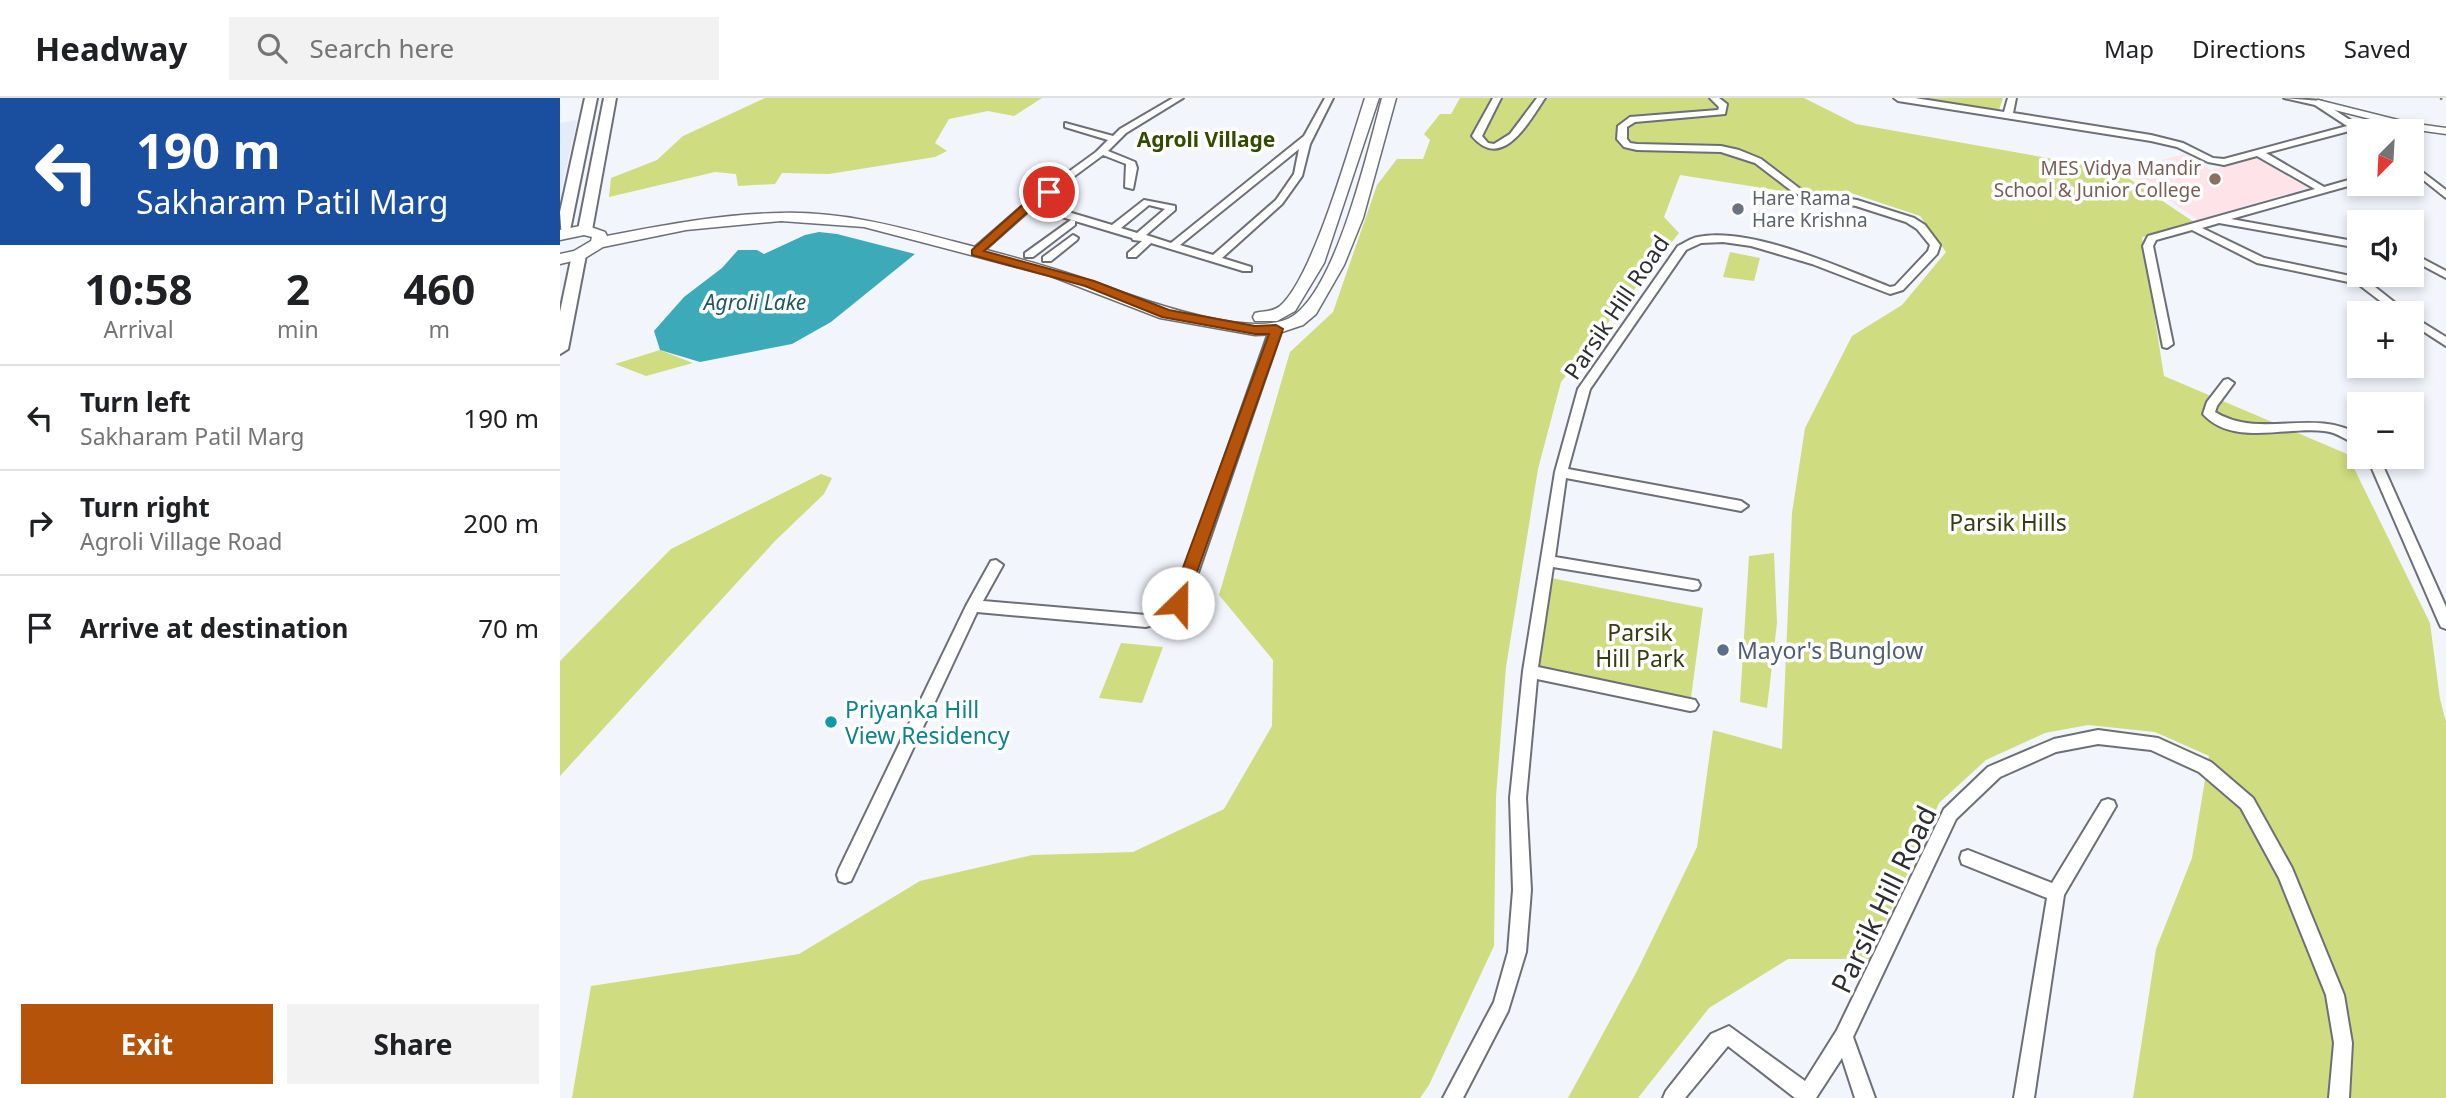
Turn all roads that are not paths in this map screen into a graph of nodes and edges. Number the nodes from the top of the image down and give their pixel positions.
1 (610, 98) edge
2 (1179, 98) edge
3 (1329, 98) edge
4 (1372, 98) edge
5 (1389, 98) edge
6 (1497, 98) edge
7 (1541, 98) edge
8 (1714, 98) edge
9 (1898, 98) edge
10 (2012, 98) edge
11 (2288, 98) edge
12 (591, 100) edge
13 (2318, 103) junction
14 (2008, 114) junction
15 (2347, 122) edge
16 (2128, 123) dead end
17 (1068, 125) dead end
18 (1315, 128) junction
19 (2180, 131) dead end
20 (2347, 131) edge
21 (2446, 131) edge
22 (2127, 134) junction
23 (1116, 140) junction
24 (2180, 145) junction
25 (1102, 152) junction
26 (2258, 152) junction
27 (2424, 177) edge
28 (2347, 183) edge
29 (1130, 187) dead end
30 (2323, 190) junction
31 (2446, 195) edge
32 (1030, 204) junction
33 (2218, 220) junction
34 (1072, 223) dead end
35 (1094, 224) junction
36 (1116, 227) junction
37 (2193, 227) junction
38 (561, 235) edge
39 (1145, 235) junction
40 (594, 236) junction
41 (1172, 241) junction
42 (2347, 243) edge
43 (981, 248) junction
44 (579, 255) junction
45 (1029, 255) junction
46 (1132, 255) dead end
47 (1215, 259) junction
48 (1047, 260) junction
49 (560, 261) edge
50 (2424, 263) edge
51 (1247, 269) dead end
52 (2446, 275) edge
53 (2387, 301) edge
54 (2424, 328) edge
55 (1276, 329) junction
56 (2446, 342) edge
57 (2167, 344) dead end
58 (560, 349) edge
59 (2228, 383) dead end
60 (2347, 435) edge
61 (2378, 469) edge
62 (1561, 472) junction
63 (1741, 506) dead end
64 (1548, 561) junction
65 (996, 565) dead end
66 (1693, 585) dead end
67 (973, 606) junction
68 (2446, 623) edge
69 (1531, 671) junction
70 (1689, 705) dead end
71 (2108, 806) dead end
72 (1968, 858) dead end
73 (845, 875) dead end
74 (2056, 893) junction
75 (1844, 1037) junction
76 (1806, 1096) edge
77 (1453, 1098) edge
78 (1673, 1098) edge
79 (1865, 1098) edge
80 (2024, 1098) edge
81 (2339, 1098) edge

1 - 40 main road
2 - 23 street
3 - 18 street
4 - 48 main road
5 - 55 main road
6 - 7 street
8 - 62 street, Parsik Hill Road
9 - 14 street
10 - 14 street
11 - 13 street
12 - 38 main road
13 - 15 street
13 - 21 street
14 - 22 street
16 - 22 street
17 - 23 street
18 - 41 street
18 - 47 street
19 - 24 street
20 - 26 street
22 - 24 street
23 - 25 street
24 - 26 street
25 - 29 street
25 - 32 street
26 - 30 street
27 - 31 street
28 - 30 street
30 - 33 street
32 - 35 street
32 - 43 street
33 - 37 street
33 - 42 street
34 - 45 street
35 - 36 street
35 - 48 street
36 - 39 street
36 - 39 street
37 - 53 street
37 - 57 street
38 - 40 main road
39 - 41 street
39 - 46 street
40 - 43 main road
40 - 44 main road
41 - 47 street
43 - 45 main road
43 - 55 main road
44 - 49 main road
44 - 58 main road
45 - 48 main road
47 - 51 street
50 - 52 street
54 - 56 street
55 - 67 street
59 - 60 street
61 - 68 street
62 - 63 street
62 - 64 street, Parsik Hill Road
64 - 66 street
64 - 69 street, Parsik Hill Road
65 - 67 street
67 - 73 street
69 - 70 street
69 - 77 street, Parsik Hill Road
71 - 74 street
72 - 74 street
74 - 80 street
75 - 76 street, Parsik Hill Road
75 - 79 street
75 - 81 street, Parsik Hill Road
76 - 78 street

